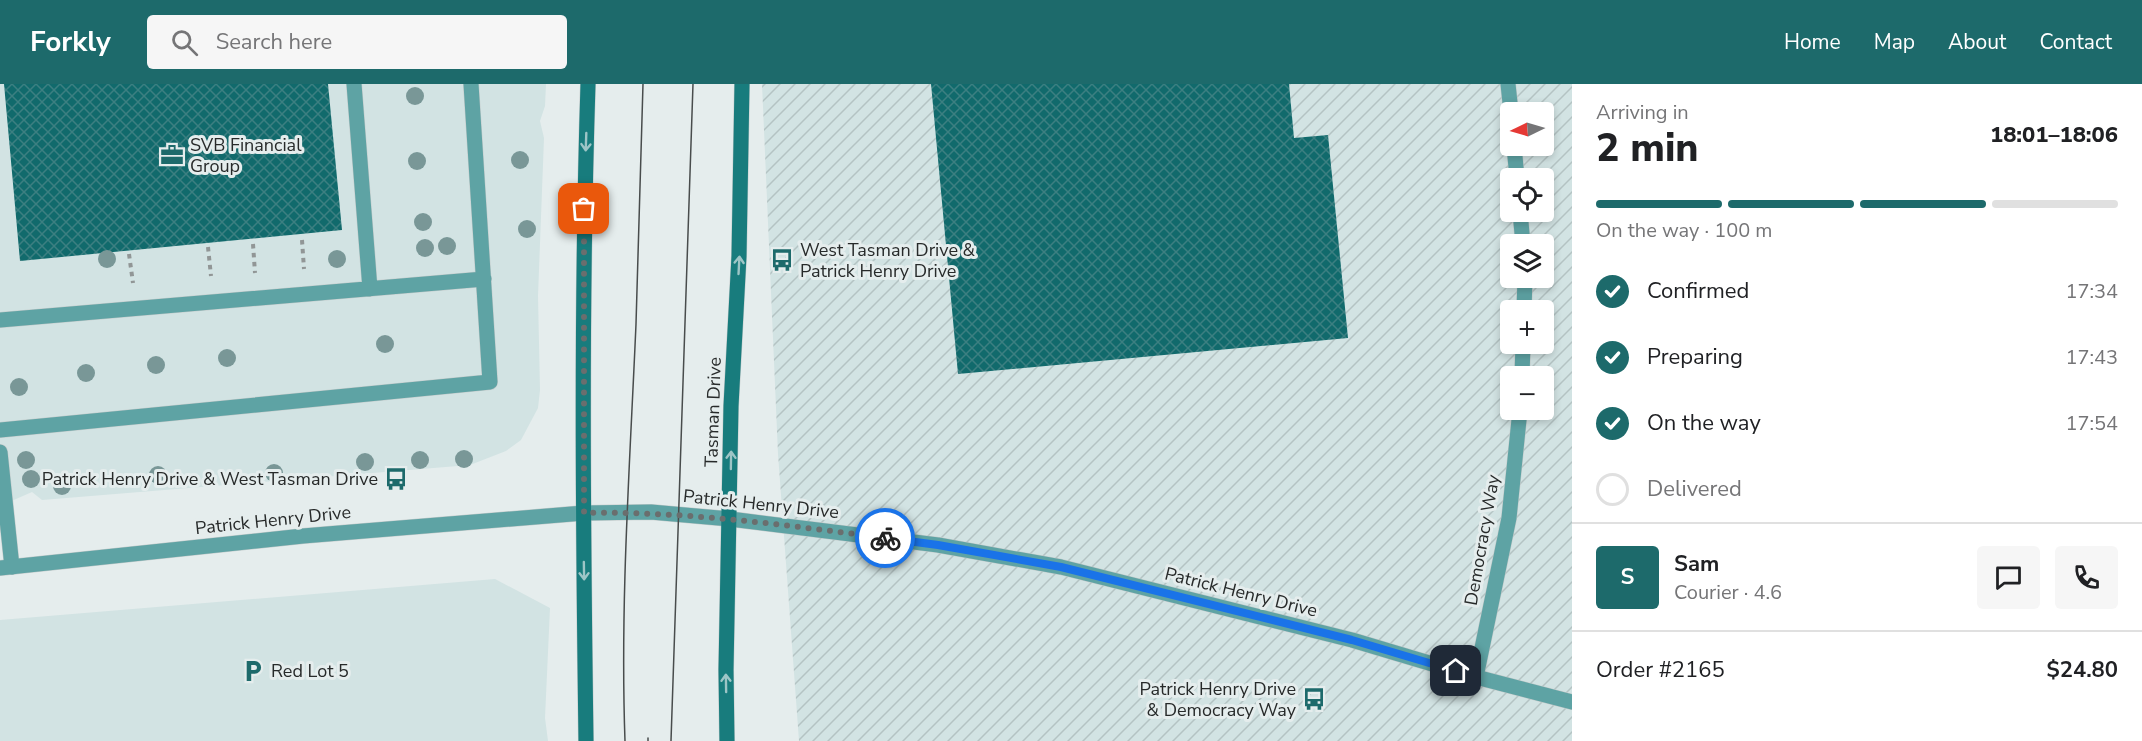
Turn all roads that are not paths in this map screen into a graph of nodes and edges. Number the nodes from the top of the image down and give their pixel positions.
1 (354, 84) edge
2 (471, 84) edge
3 (588, 84) edge
4 (742, 84) edge
5 (1508, 84) edge
6 (1510, 102) edge
7 (484, 279) junction
8 (370, 289) junction
9 (0, 320) edge
10 (1519, 420) edge
11 (0, 430) edge
12 (0, 452) edge
13 (584, 513) junction
14 (730, 519) junction
15 (6, 568) edge
16 (1476, 677) junction
17 (1572, 702) edge
18 (586, 741) edge
19 (727, 741) edge

1 - 8 street
2 - 7 street
3 -> 13 main road
14 -> 4 main road, Tasman Drive
5 - 6 street
7 - 8 street
7 - 11 street
8 - 9 street
10 - 16 street, Democracy Way
12 - 15 street
13 - 14 street, Patrick Henry Drive
13 - 15 street, Patrick Henry Drive
13 -> 18 main road
14 - 16 street, Patrick Henry Drive
19 -> 14 main road, Tasman Drive
16 - 17 street, Patrick Henry Drive

